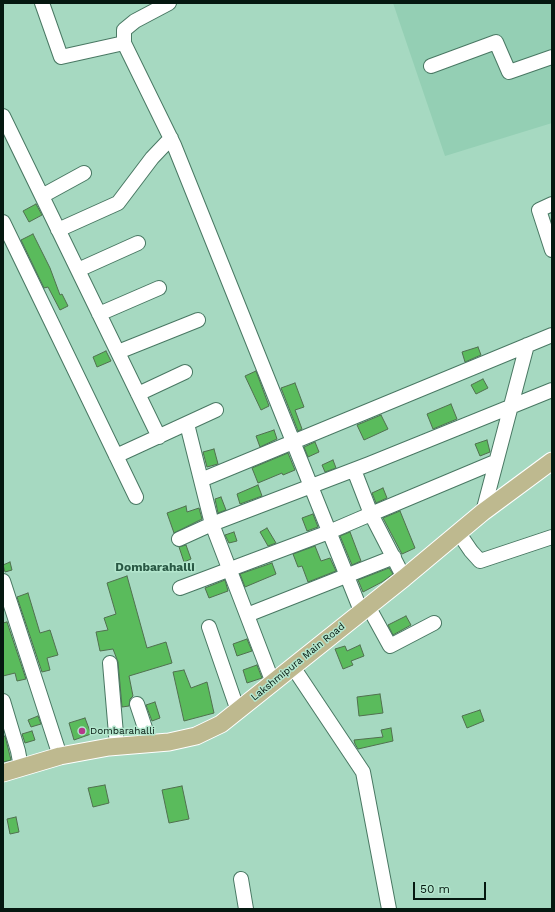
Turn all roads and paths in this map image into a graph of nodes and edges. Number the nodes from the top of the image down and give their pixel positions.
1 (42, 3) edge
2 (169, 3) edge
3 (124, 43) junction
4 (552, 57) edge
5 (432, 66) dead end
6 (3, 116) edge
7 (171, 138) junction
8 (84, 173) dead end
9 (42, 196) junction
10 (552, 204) edge
11 (3, 222) edge
12 (58, 230) junction
13 (138, 243) dead end
14 (552, 250) edge
15 (78, 270) junction
16 (159, 288) dead end
17 (99, 314) junction
18 (198, 320) dead end
19 (552, 335) edge
20 (528, 345) junction
21 (118, 352) junction
22 (185, 372) dead end
23 (552, 390) edge
24 (138, 394) junction
25 (510, 408) junction
26 (216, 410) dead end
27 (187, 424) junction
28 (159, 437) junction
29 (293, 443) junction
30 (116, 456) junction
31 (495, 462) junction
32 (551, 464) edge
33 (354, 470) junction
34 (201, 480) junction
35 (311, 487) junction
36 (136, 497) dead end
37 (483, 512) junction
38 (370, 514) junction
39 (212, 524) junction
40 (329, 532) junction
41 (458, 532) junction
42 (552, 538) edge
43 (179, 539) dead end
44 (394, 557) junction
45 (230, 569) junction
46 (347, 575) junction
47 (404, 578) junction
48 (3, 582) edge
49 (180, 588) dead end
50 (365, 609) junction
51 (247, 615) junction
52 (434, 623) dead end
53 (209, 627) dead end
54 (110, 663) dead end
55 (293, 667) junction
56 (274, 682) junction
57 (3, 700) edge
58 (137, 704) dead end
59 (238, 710) junction
60 (150, 743) junction
61 (117, 746) junction
62 (60, 756) junction
63 (20, 767) junction
64 (3, 773) edge
65 (240, 878) dead end
66 (246, 909) edge
67 (389, 909) edge

1 - 3 street
2 - 3 street
3 - 7 street
4 - 5 street
6 - 9 street
7 - 12 street
7 - 29 street
8 - 9 street
9 - 12 street
10 - 14 street
11 - 30 street
12 - 15 street
13 - 15 street
15 - 17 street
16 - 17 street
17 - 21 street
18 - 21 street
19 - 20 street
20 - 25 street
20 - 29 street
21 - 24 street
22 - 24 street
23 - 25 street
24 - 28 street
25 - 31 street
25 - 33 street
26 - 27 street
27 - 28 street
27 - 34 street
28 - 30 street
29 - 34 street
29 - 35 street
30 - 36 street
31 - 37 street
31 - 38 street
32 - 37 main road, Lakshmipura Main Road
33 - 35 street
33 - 38 street
34 - 39 street
35 - 39 street
35 - 40 street
37 - 41 main road, Lakshmipura Main Road
38 - 40 street
38 - 44 street
39 - 43 street
39 - 45 street
40 - 45 street
40 - 46 street
41 - 42 street
41 - 47 main road, Lakshmipura Main Road
44 - 46 street
44 - 47 street
45 - 49 street
45 - 51 street
46 - 50 street
46 - 51 street
47 - 50 main road, Lakshmipura Main Road
48 - 62 street
50 - 52 street
50 - 55 main road, Lakshmipura Main Road
51 - 56 street
53 - 59 street
54 - 61 street
55 - 56 main road, Lakshmipura Main Road
55 - 67 street
56 - 59 main road, Lakshmipura Main Road
57 - 63 street
58 - 60 street
59 - 60 main road, Lakshmipura Main Road
60 - 61 main road, Lakshmipura Main Road
61 - 62 main road, Lakshmipura Main Road
62 - 63 main road, Lakshmipura Main Road
63 - 64 main road, Lakshmipura Main Road
65 - 66 street

